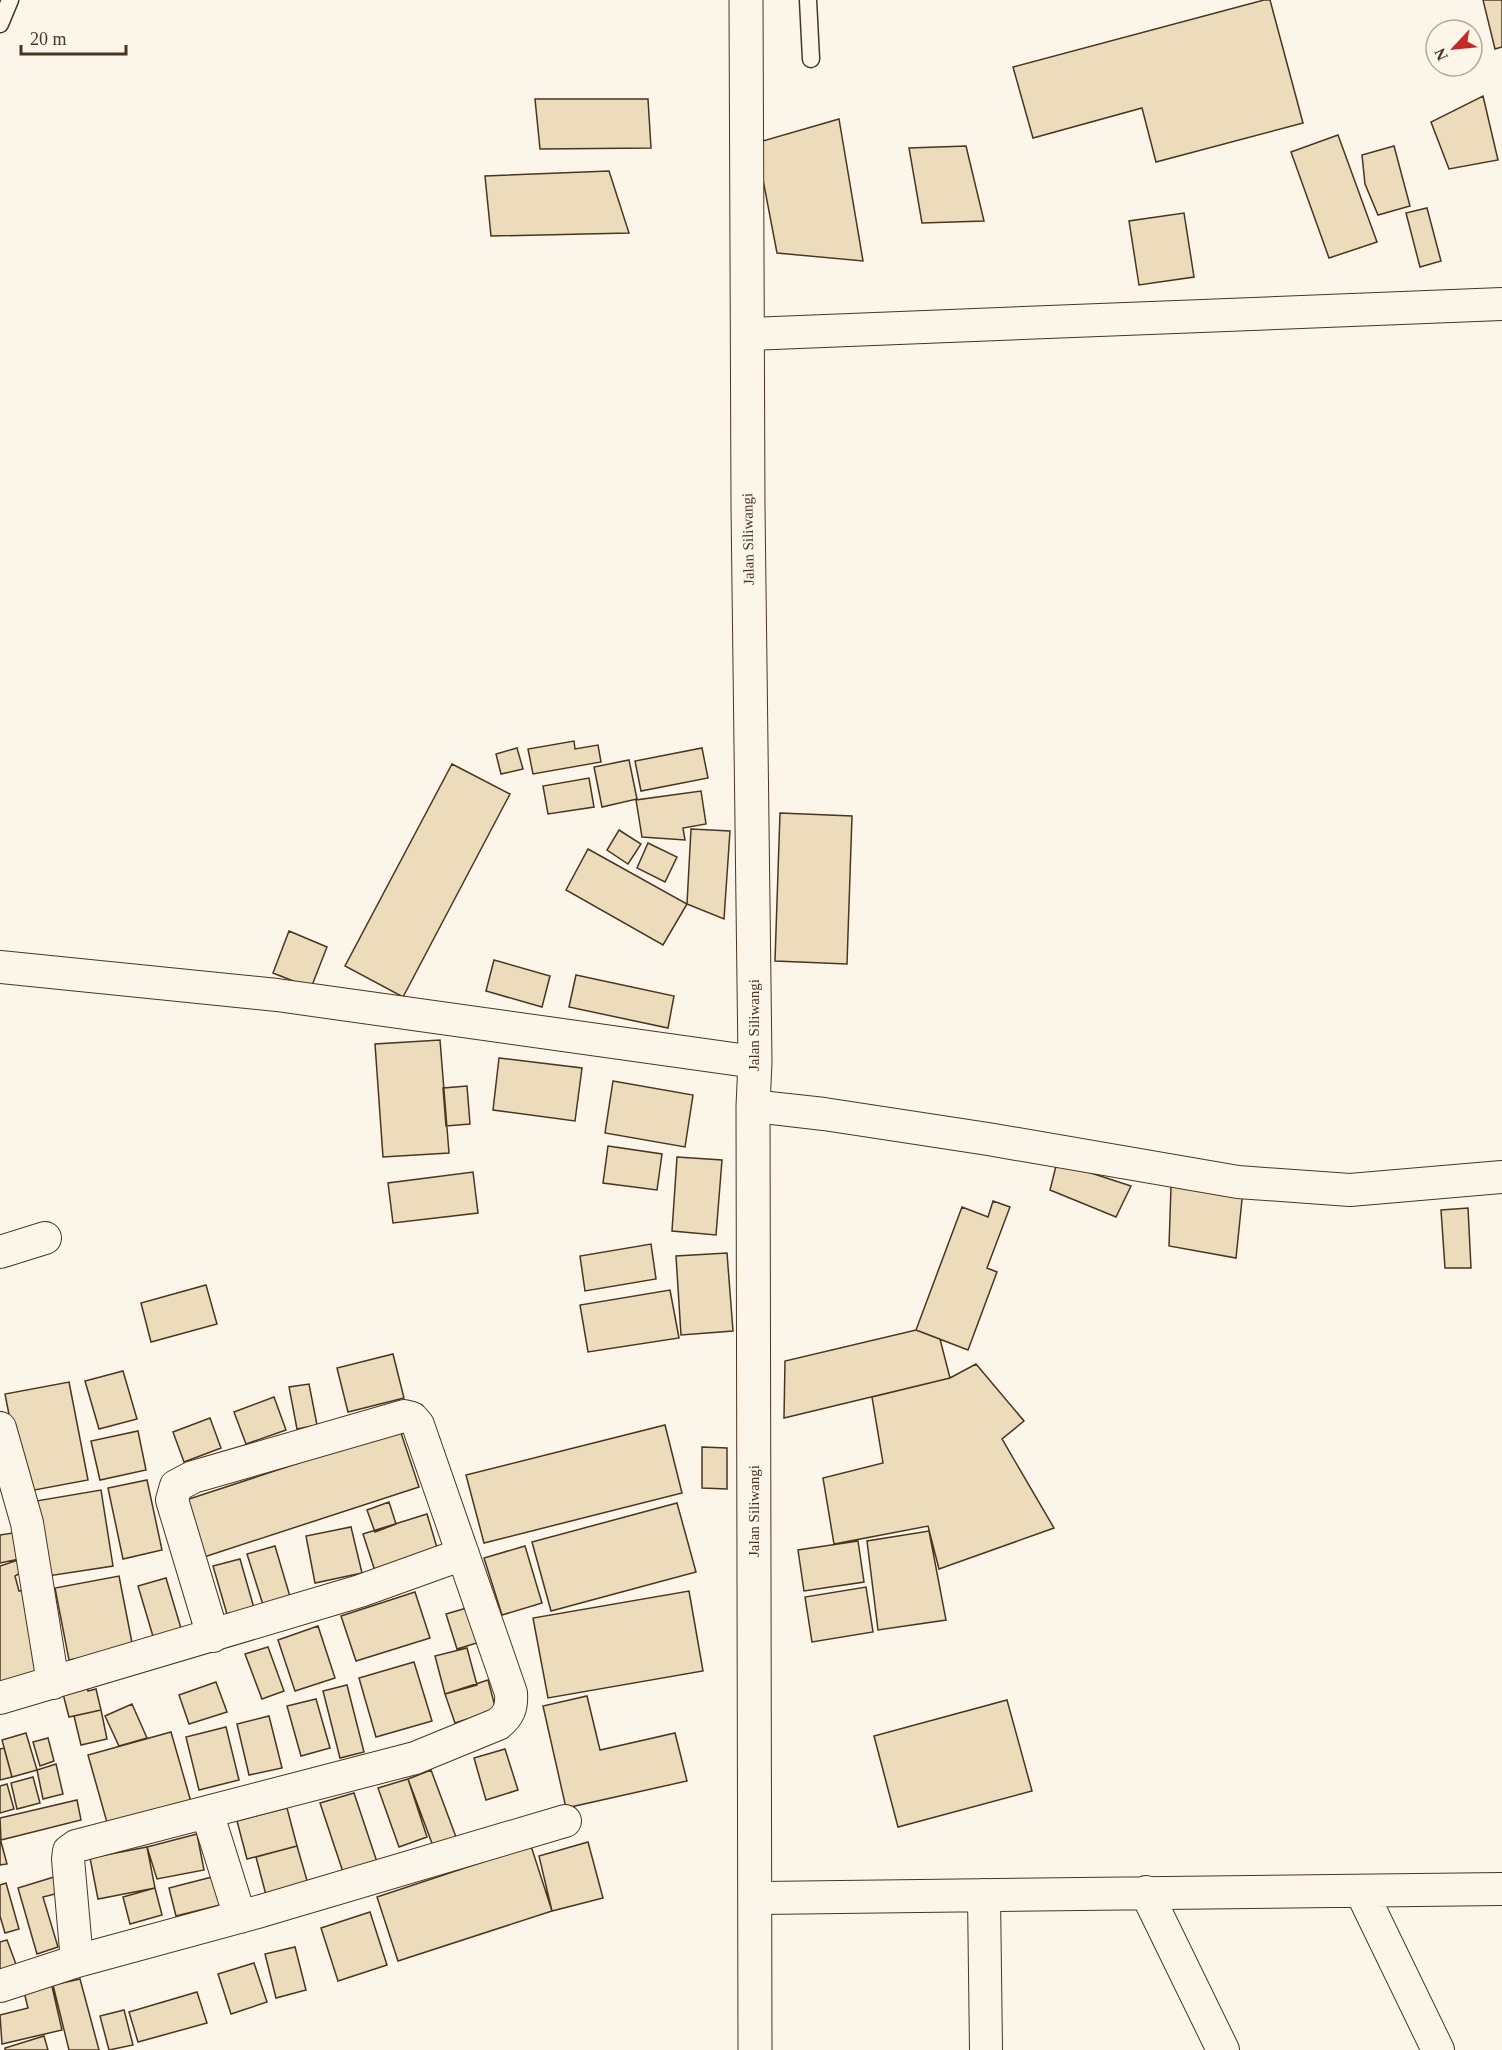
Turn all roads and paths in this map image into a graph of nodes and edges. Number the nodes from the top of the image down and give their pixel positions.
1 (10, 0) edge
2 (747, 0) edge
3 (808, 0) edge
4 (0, 24) edge
5 (811, 59) dead end
6 (1502, 304) edge
7 (747, 334) junction
8 (0, 967) edge
9 (755, 1062) junction
10 (753, 1106) junction
11 (1502, 1177) edge
12 (45, 1238) dead end
13 (0, 1252) edge
14 (0, 1428) edge
15 (463, 1554) junction
16 (213, 1636) junction
17 (53, 1683) junction
18 (0, 1698) edge
19 (207, 1812) junction
20 (566, 1821) dead end
21 (1502, 1889) edge
22 (1361, 1891) junction
23 (1146, 1892) junction
24 (984, 1895) junction
25 (755, 1898) junction
26 (240, 1917) junction
27 (77, 1961) junction
28 (0, 1986) edge
29 (986, 2018) junction
30 (755, 2050) edge
31 (986, 2050) edge
32 (1003, 2050) edge
33 (1223, 2050) edge
34 (1438, 2050) edge

1 - 4 lane
2 - 7 main road, Jalan Siliwangi
3 - 5 lane
6 - 7 street
7 - 9 main road, Jalan Siliwangi
8 - 9 street
9 - 10 main road, Jalan Siliwangi
10 - 11 street
10 - 25 main road, Jalan Siliwangi
12 - 13 street
14 - 17 street
15 - 16 street
15 - 16 street
15 - 19 street
16 - 17 street
17 - 18 street
19 - 26 street
19 - 27 street
20 - 26 street
21 - 22 street
22 - 23 street
22 - 34 street
23 - 24 street
23 - 33 street
24 - 25 street
24 - 29 street
25 - 30 main road, Jalan Siliwangi
26 - 27 street
27 - 28 street
29 - 31 street
29 - 32 street

